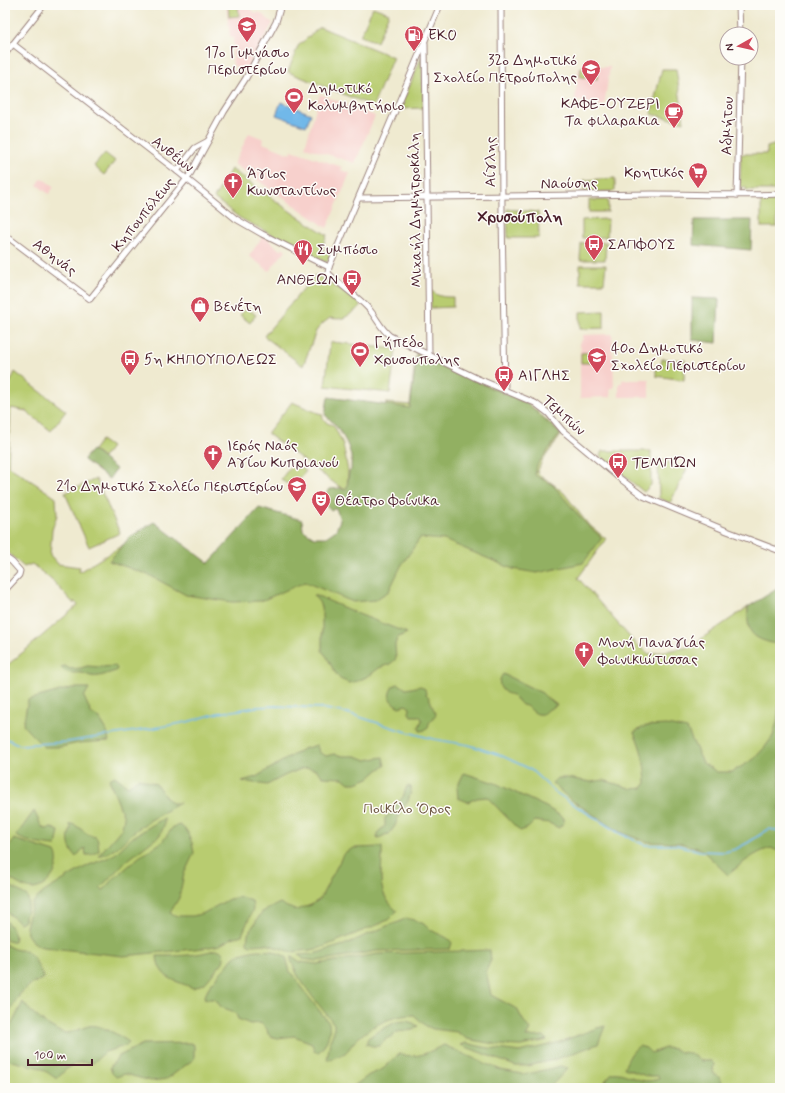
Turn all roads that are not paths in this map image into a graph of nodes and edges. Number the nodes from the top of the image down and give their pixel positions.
1 (44, 5) edge
2 (280, 5) edge
3 (440, 5) edge
4 (501, 5) edge
5 (739, 5) edge
6 (740, 26) edge
7 (425, 40) junction
8 (13, 44) junction
9 (5, 54) edge
10 (741, 66) edge
11 (209, 140) junction
12 (177, 171) junction
13 (186, 179) junction
14 (780, 194) edge
15 (502, 195) junction
16 (737, 195) junction
17 (427, 196) junction
18 (358, 198) junction
19 (5, 235) edge
20 (329, 267) junction
21 (90, 299) joint
22 (429, 354) junction
23 (505, 391) junction
24 (780, 551) edge
25 (5, 557) edge
26 (5, 590) edge

1 - 8 street
2 - 11 street, Κηπουπόλεως
3 - 7 street
4 - 15 street, Αίγλης
5 - 6 street
7 - 17 street, Μιχαήλ Δημητροκάλη
7 - 18 street
8 - 9 street
8 - 12 street, Ανθέων
10 - 16 street, Αδμήτου
11 - 12 street, Κηπουπόλεως
11 - 13 street, Κηπουπόλεως
12 - 13 street, Ανθέων
13 - 20 street, Ανθέων
13 - 21 street, Κηπουπόλεως
14 - 16 street, Ναούσης
15 - 16 street, Ναούσης
15 - 17 street, Ναούσης
15 - 23 street, Αίγλης
17 - 18 street, Ναούσης
17 - 22 street, Μιχαήλ Δημητροκάλη
18 - 20 street
19 - 21 street, Αθηνάς
20 - 22 street, Τεμπών
22 - 23 street, Τεμπών
23 - 24 street, Τεμπών
25 - 26 street

